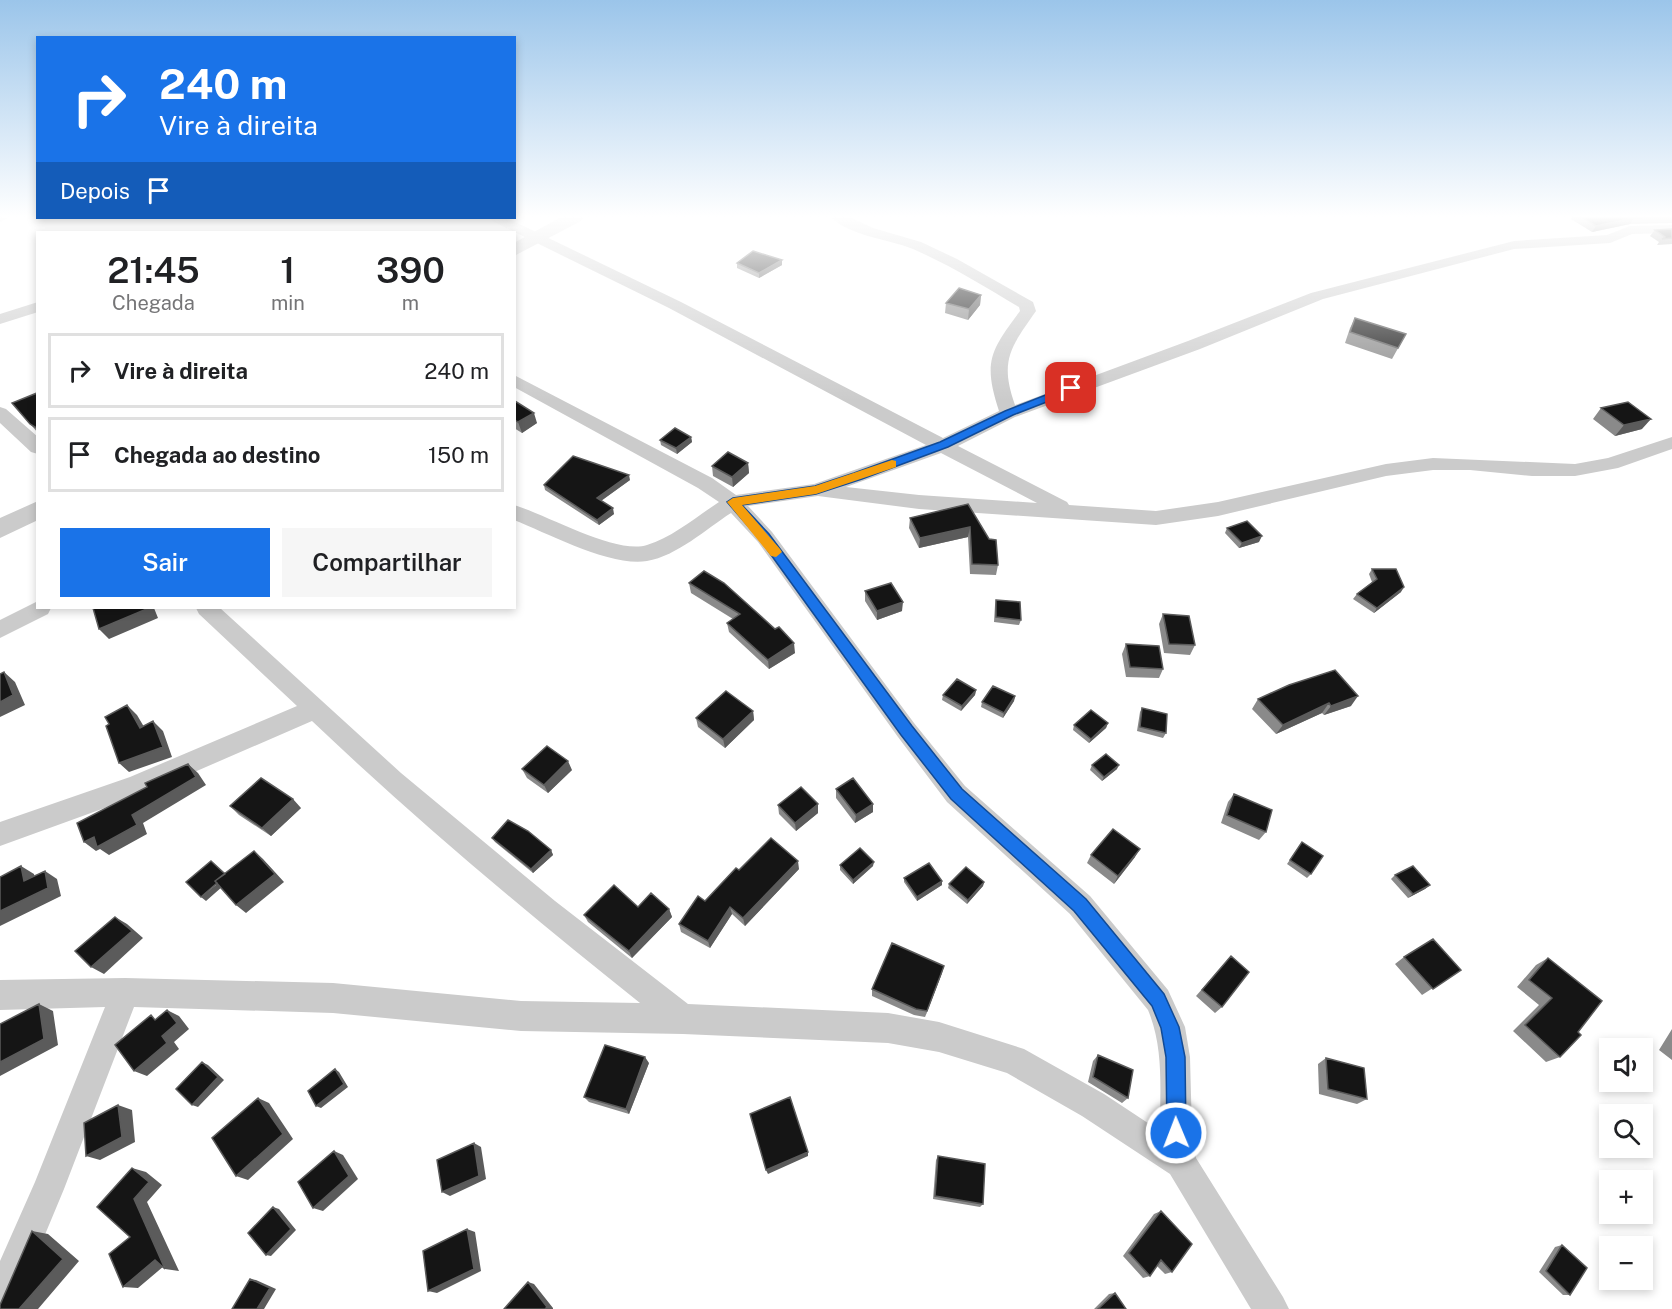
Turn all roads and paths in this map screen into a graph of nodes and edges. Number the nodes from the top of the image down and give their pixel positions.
1 (621, 278) edge
2 (980, 278) edge
3 (1386, 278) edge
4 (36, 308) edge
5 (0, 318) edge
6 (516, 381) edge
7 (0, 413) edge
8 (1009, 413) junction
9 (944, 445) junction
10 (36, 446) edge
11 (1668, 447) edge
12 (816, 490) junction
13 (733, 502) junction
14 (36, 510) edge
15 (1066, 510) junction
16 (516, 513) edge
17 (0, 529) edge
18 (38, 609) edge
19 (208, 609) edge
20 (0, 630) edge
21 (315, 709) junction
22 (0, 834) edge
23 (125, 992) junction
24 (0, 995) edge
25 (683, 1019) junction
26 (1180, 1163) junction
27 (0, 1301) edge
28 (1271, 1309) edge

1 - 9 street
2 - 8 street
3 - 8 street
4 - 5 street
6 - 13 street
7 - 10 street
8 - 9 street
9 - 12 street
9 - 15 street
11 - 15 street
12 - 13 street
12 - 15 street
13 - 16 street
13 - 26 street
14 - 17 street
18 - 20 street
19 - 21 street
21 - 22 street
21 - 25 street
23 - 24 street
23 - 25 street
23 - 27 street
25 - 26 street
26 - 28 street

